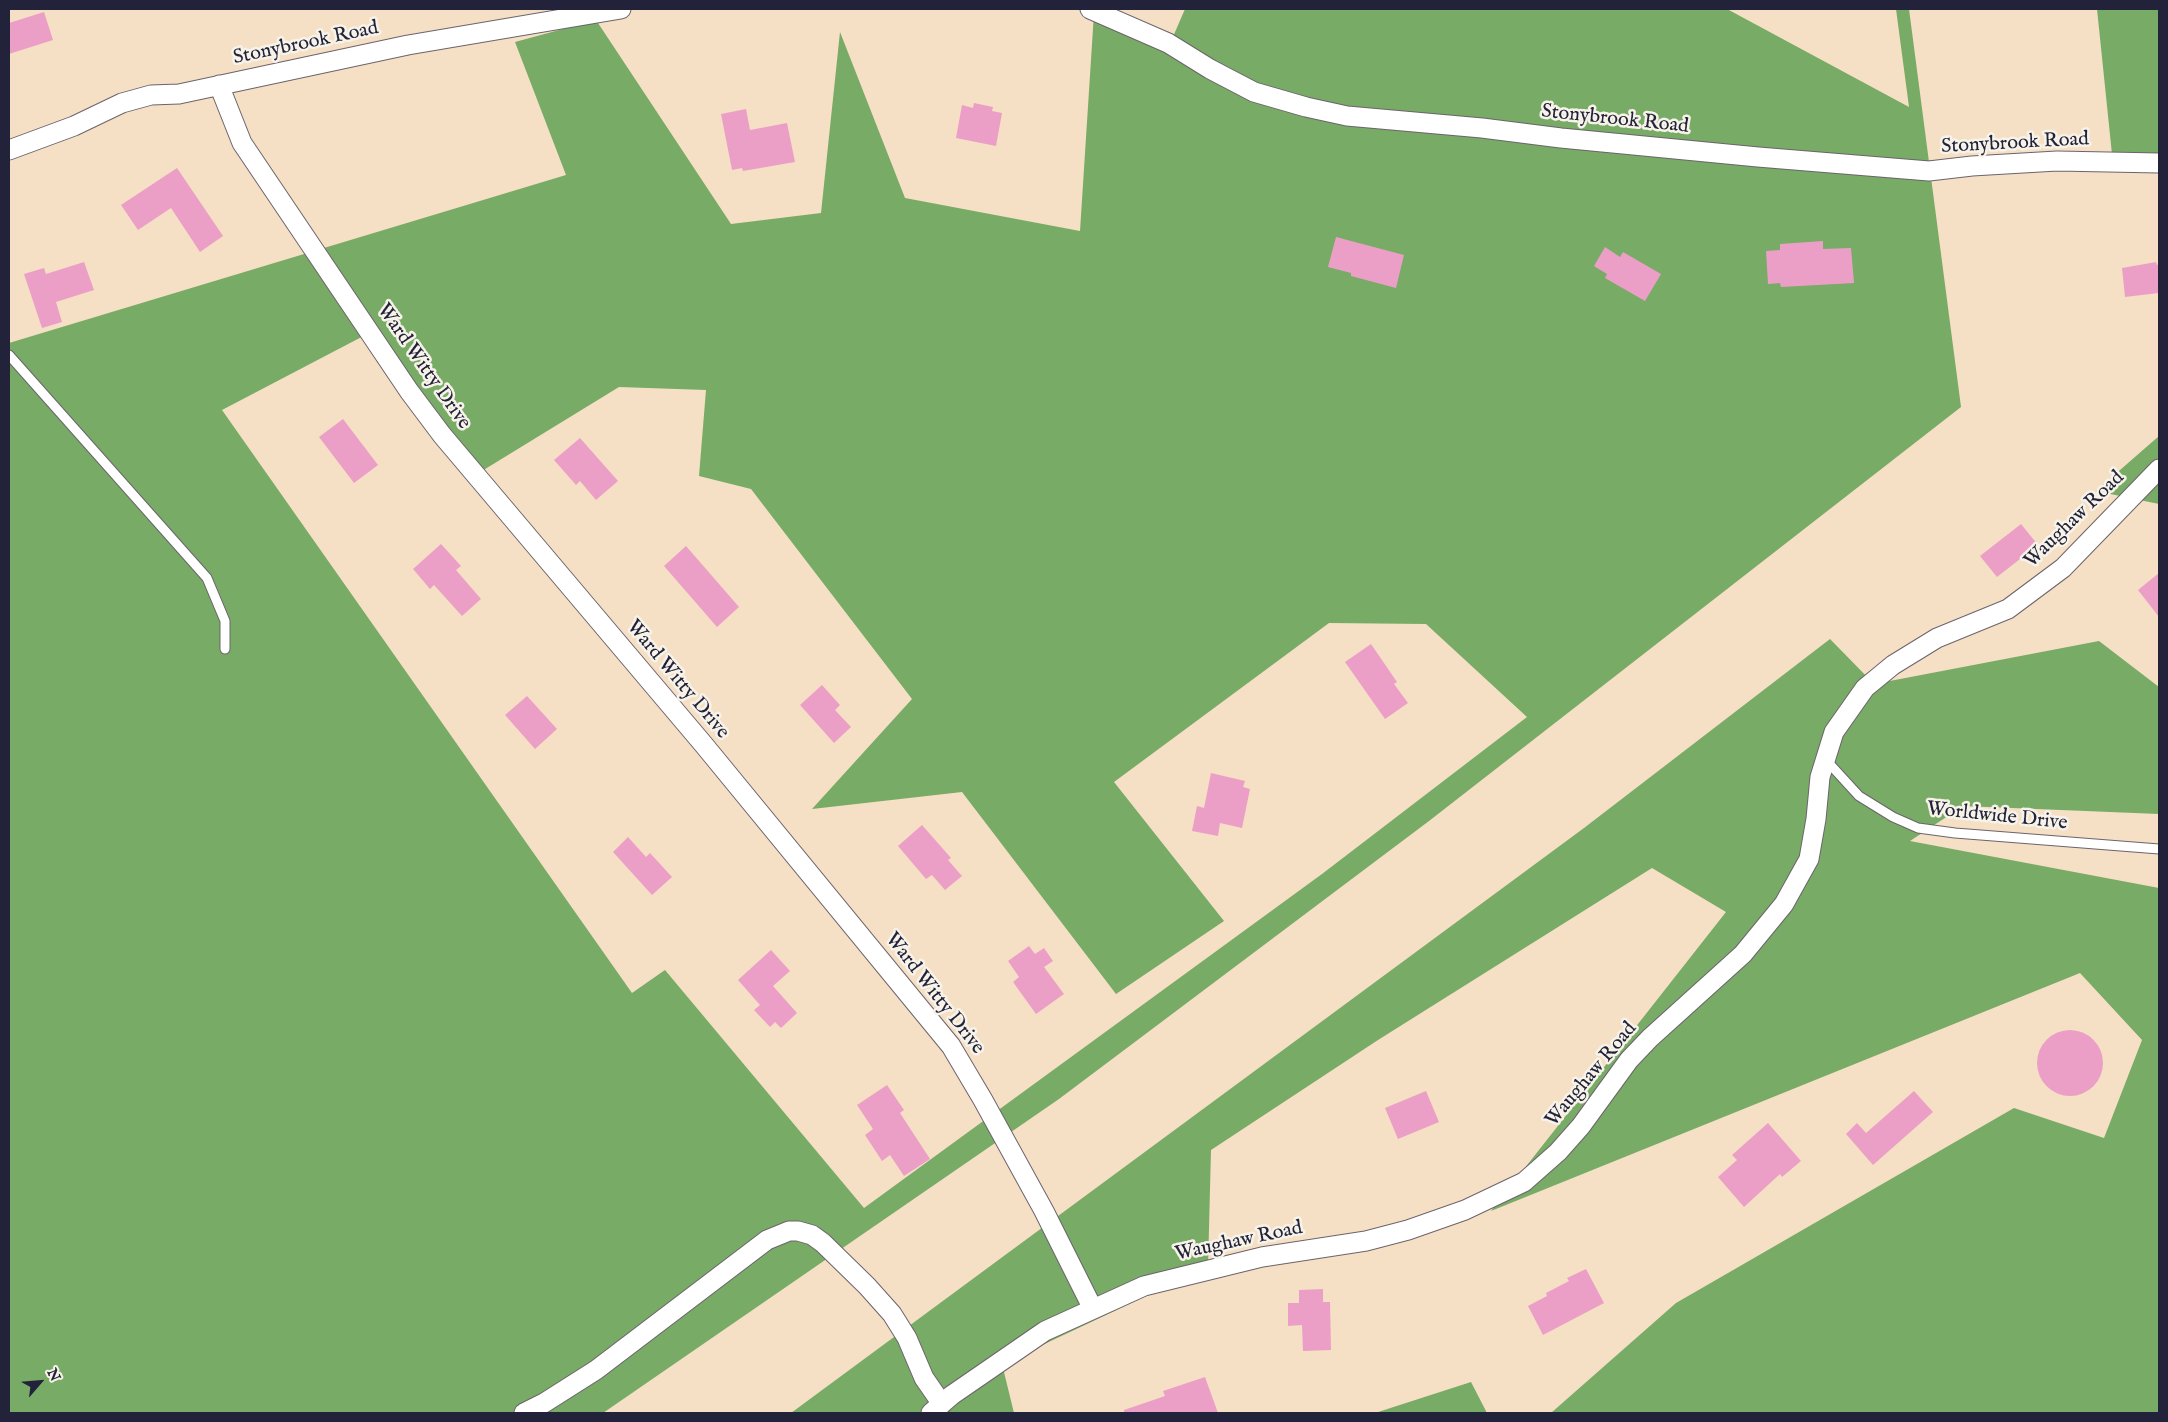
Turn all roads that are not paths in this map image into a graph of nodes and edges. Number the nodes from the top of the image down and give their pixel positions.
1 (620, 9) edge
2 (1090, 9) edge
3 (219, 85) junction
4 (9, 150) edge
5 (2159, 163) edge
6 (9, 355) edge
7 (2159, 469) edge
8 (225, 649) dead end
9 (1826, 760) junction
10 (2159, 849) edge
11 (1093, 1308) junction
12 (936, 1409) edge
13 (524, 1413) edge

1 - 3 street, Stonybrook Road
2 - 5 street, Stonybrook Road
3 - 4 street, Stonybrook Road
3 - 11 street, Ward Witty Drive
6 - 8 lane
7 - 9 street, Waughaw Road
9 - 10 lane, Worldwide Drive
9 - 11 street, Waughaw Road
11 - 12 street, Waughaw Road
12 - 13 street

